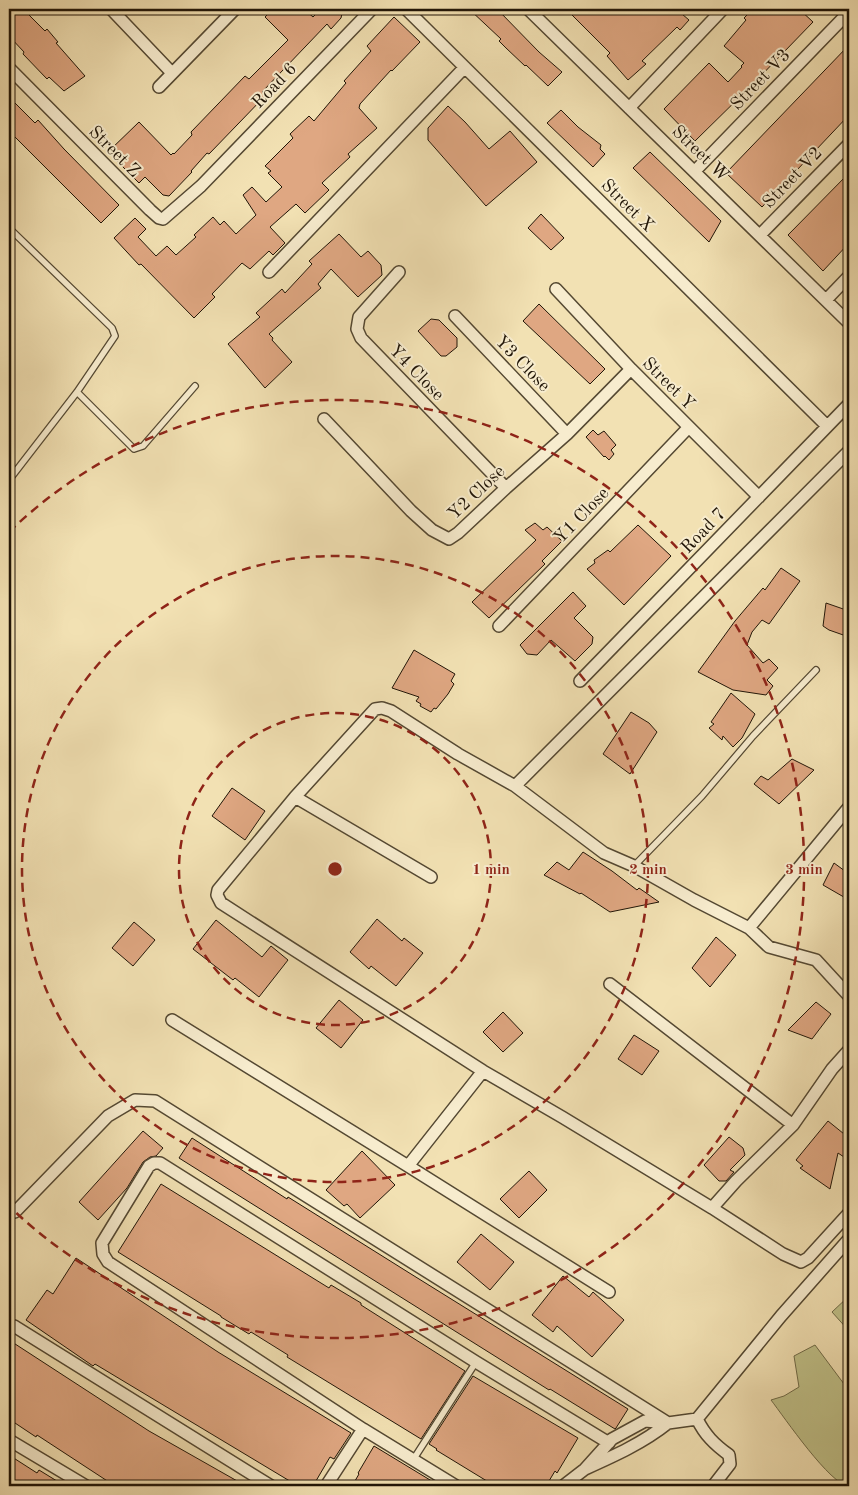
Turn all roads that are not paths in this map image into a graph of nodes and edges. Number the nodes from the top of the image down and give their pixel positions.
1 (110, 9) edge
2 (235, 9) edge
3 (372, 9) edge
4 (406, 9) edge
5 (528, 9) edge
6 (723, 9) edge
7 (849, 12) edge
8 (9, 68) edge
9 (464, 68) junction
10 (172, 73) junction
11 (159, 87) dead end
12 (629, 108) junction
13 (849, 144) edge
14 (695, 171) junction
15 (201, 186) joint
16 (9, 228) edge
17 (760, 235) junction
18 (269, 272) dead end
19 (399, 272) dead end
20 (849, 276) edge
21 (556, 289) dead end
22 (826, 300) junction
23 (454, 316) dead end
24 (849, 322) edge
25 (630, 369) junction
26 (196, 386) dead end
27 (77, 392) junction
28 (849, 404) edge
29 (324, 419) dead end
30 (827, 426) junction
31 (688, 428) junction
32 (566, 434) junction
33 (849, 451) edge
34 (9, 480) edge
35 (506, 488) junction
36 (760, 497) junction
37 (499, 626) dead end
38 (816, 670) dead end
39 (580, 681) dead end
40 (515, 786) junction
41 (295, 797) junction
42 (849, 807) edge
43 (634, 866) junction
44 (431, 877) dead end
45 (749, 928) junction
46 (610, 984) dead end
47 (849, 996) edge
48 (172, 1020) dead end
49 (849, 1050) edge
50 (483, 1071) junction
51 (793, 1125) junction
52 (408, 1166) junction
53 (712, 1208) junction
54 (14, 1212) dead end
55 (849, 1212) edge
56 (849, 1239) edge
57 (609, 1292) dead end
58 (14, 1326) dead end
59 (476, 1362) junction
60 (697, 1419) junction
61 (668, 1423) junction
62 (363, 1429) junction
63 (9, 1440) edge
64 (609, 1443) junction
65 (413, 1460) junction
66 (585, 1469) junction
67 (79, 1485) edge
68 (272, 1486) edge
69 (326, 1486) edge
70 (456, 1486) edge
71 (563, 1486) edge
72 (713, 1486) edge

1 - 10 street
2 - 10 street
3 - 15 street, Road 6
4 - 9 street, Street X
5 - 12 street, Street W
6 - 12 street
7 - 14 street, Street V3
8 - 15 street, Street Z
9 - 18 street
9 - 30 street, Street X
10 - 11 street
12 - 14 street, Street W
13 - 17 street, Street V2
14 - 17 street, Street W
16 - 27 lane
17 - 22 street, Street W
19 - 35 street, Y4 Close
20 - 22 street
21 - 25 street, Street Y
22 - 24 street, Street W
23 - 32 street, Y3 Close
25 - 31 street, Street Y
25 - 32 street, Y2 Close
26 - 27 lane
27 - 34 lane
28 - 30 street, Road 7
29 - 35 street, Y2 Close
30 - 36 street, Road 7
31 - 36 street, Street Y
31 - 37 street, Y1 Close
32 - 35 street, Y2 Close
33 - 40 street
36 - 39 street, Road 7
38 - 43 lane
40 - 41 street
40 - 43 street
41 - 44 street
41 - 50 street
42 - 45 street
43 - 45 street
45 - 47 street
46 - 51 street
48 - 52 street
49 - 51 street
50 - 52 street
50 - 53 street
51 - 53 street
52 - 57 street
53 - 55 street
54 - 61 street
56 - 60 street
58 - 68 street
59 - 62 street
59 - 64 street
59 - 65 lane
60 - 61 street
60 - 72 street
61 - 64 street
61 - 66 street
62 - 65 street
62 - 69 street
63 - 67 street
64 - 66 street
65 - 70 street
66 - 71 street

